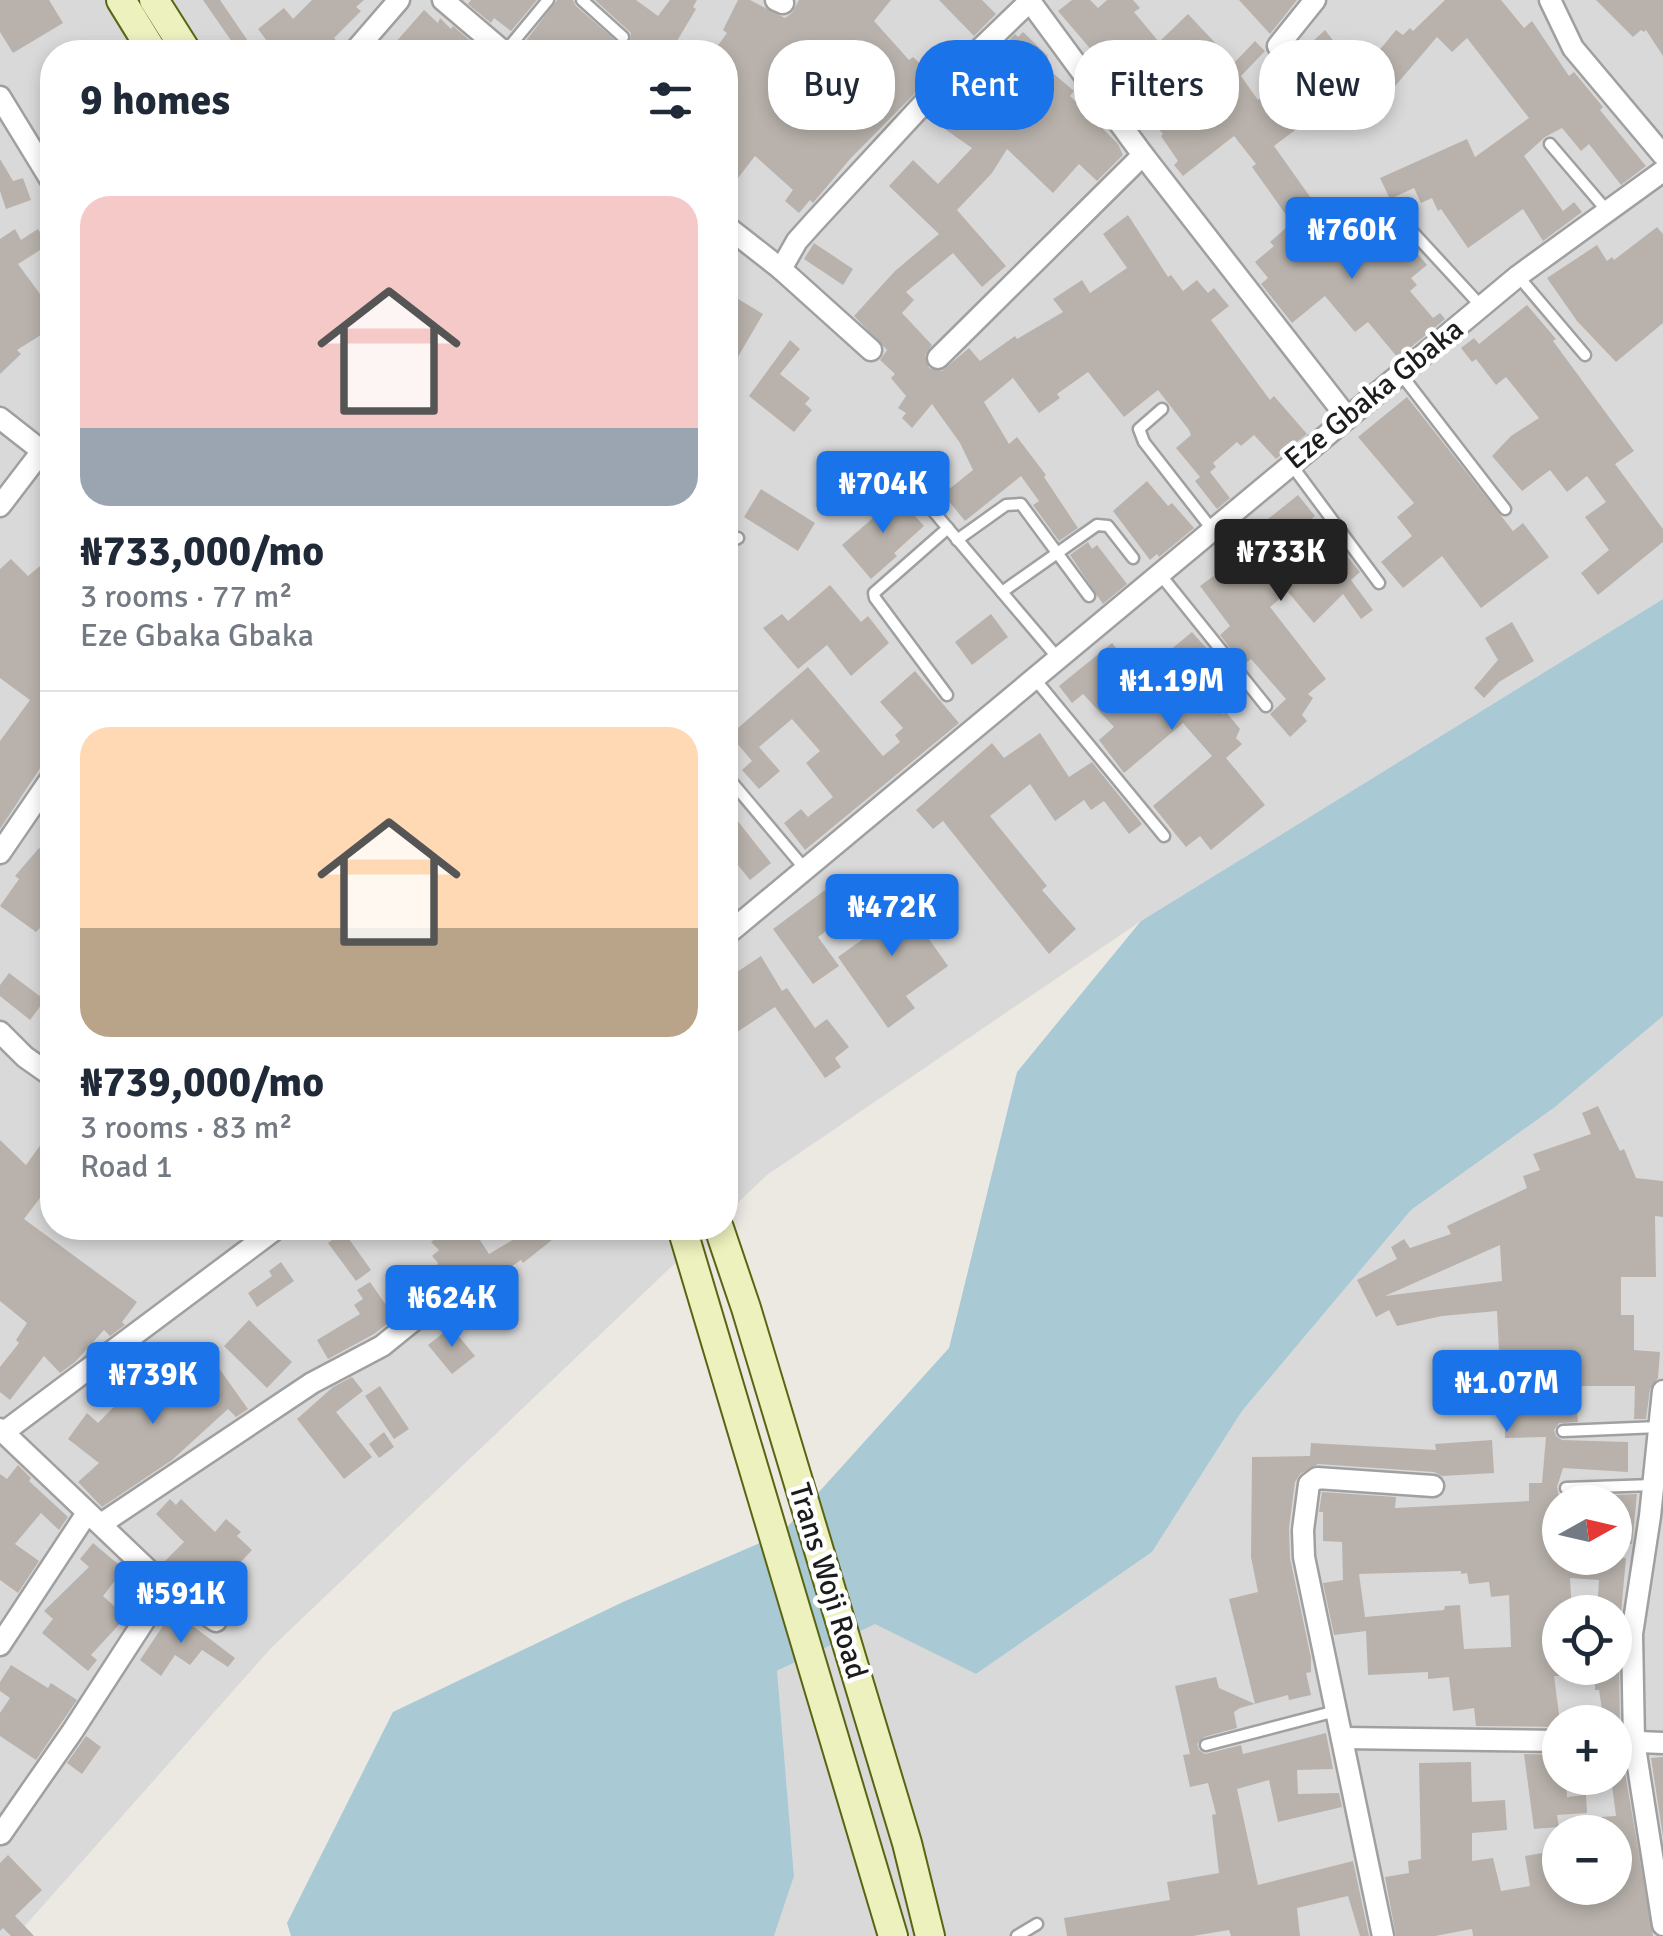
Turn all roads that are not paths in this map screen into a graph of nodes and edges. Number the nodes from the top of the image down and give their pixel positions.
1 (121, 0) edge
2 (154, 0) edge
3 (399, 0) edge
4 (443, 0) edge
5 (548, 0) edge
6 (582, 0) edge
7 (1315, 0) edge
8 (1550, 0) edge
9 (1029, 1) edge
10 (623, 36) dead end
11 (146, 40) edge
12 (179, 40) edge
13 (364, 40) edge
14 (490, 40) edge
15 (514, 40) edge
16 (1283, 40) edge
17 (0, 97) edge
18 (1550, 144) dead end
19 (1143, 155) junction
20 (1663, 155) edge
21 (40, 162) edge
22 (1663, 171) edge
23 (1608, 212) junction
24 (1398, 216) dead end
25 (738, 234) edge
26 (781, 269) junction
27 (1518, 276) junction
28 (1480, 306) junction
29 (872, 350) dead end
30 (1586, 356) dead end
31 (938, 358) dead end
32 (1400, 372) junction
33 (1162, 409) dead end
34 (1346, 416) junction
35 (0, 418) edge
36 (40, 443) edge
37 (40, 456) edge
38 (1290, 462) junction
39 (0, 506) edge
40 (929, 506) dead end
41 (1505, 509) dead end
42 (948, 528) junction
43 (1211, 528) junction
44 (958, 540) junction
45 (1057, 553) junction
46 (1134, 558) dead end
47 (1158, 572) junction
48 (1379, 582) dead end
49 (1002, 592) junction
50 (1089, 596) dead end
51 (1057, 657) junction
52 (1034, 677) junction
53 (946, 695) dead end
54 (1266, 706) dead end
55 (738, 789) edge
56 (40, 794) edge
57 (1164, 836) dead end
58 (0, 853) edge
59 (805, 869) junction
60 (738, 922) edge
61 (0, 1032) edge
62 (40, 1066) edge
63 (243, 1240) edge
64 (686, 1240) edge
65 (723, 1240) edge
66 (462, 1281) dead end
67 (1663, 1391) edge
68 (1661, 1424) edge
69 (2, 1430) edge
70 (1562, 1431) dead end
71 (1653, 1485) junction
72 (1434, 1486) dead end
73 (1632, 1486) edge
74 (94, 1519) junction
75 (166, 1587) junction
76 (216, 1621) dead end
77 (0, 1644) edge
78 (1627, 1705) edge
79 (1336, 1712) junction
80 (1342, 1738) junction
81 (1542, 1740) edge
82 (1632, 1741) edge
83 (1663, 1743) edge
84 (1206, 1745) dead end
85 (1632, 1779) edge
86 (2, 1834) edge
87 (1037, 1924) dead end
88 (1663, 1926) edge
89 (894, 1936) edge
90 (930, 1936) edge
91 (1016, 1936) edge
92 (1383, 1936) edge

1 - 11 main road
2 - 12 main road
3 - 13 street
4 - 14 street
5 - 15 lane
6 - 10 lane
7 - 16 street
8 - 20 street
9 - 19 street
9 - 26 street
17 - 21 street
18 - 23 lane
19 - 31 street
19 - 34 street
22 - 23 street, Eze Gbaka Gbaka
23 - 27 street, Eze Gbaka Gbaka
24 - 28 lane
25 - 26 street
26 - 29 street
27 - 28 street, Eze Gbaka Gbaka
27 - 30 lane
28 - 32 street, Eze Gbaka Gbaka
32 - 34 street, Eze Gbaka Gbaka
32 - 41 lane
33 - 43 lane
34 - 38 street, Eze Gbaka Gbaka
35 - 36 street
37 - 39 street
38 - 43 street, Eze Gbaka Gbaka
38 - 48 lane
40 - 42 lane
42 - 44 lane
42 - 53 lane
43 - 47 street, Eze Gbaka Gbaka
44 - 45 lane
44 - 49 lane
45 - 46 lane
45 - 49 lane
45 - 50 lane
47 - 51 street, Eze Gbaka Gbaka
47 - 54 lane
49 - 51 lane
51 - 52 street, Eze Gbaka Gbaka
52 - 57 lane
52 - 59 street, Eze Gbaka Gbaka
55 - 59 lane
56 - 58 street
59 - 60 street, Eze Gbaka Gbaka
61 - 62 street
63 - 69 street
64 - 89 main road, Trans Woji Road
65 - 90 main road, Trans Woji Road
66 - 74 street
67 - 68 street
68 - 70 lane
68 - 71 street
69 - 74 street
71 - 73 lane
71 - 78 street
72 - 79 street
74 - 75 street
74 - 77 street
75 - 76 street
75 - 86 street
79 - 80 street
79 - 84 lane
80 - 81 street
80 - 92 street
82 - 83 street
85 - 88 street
87 - 91 lane

